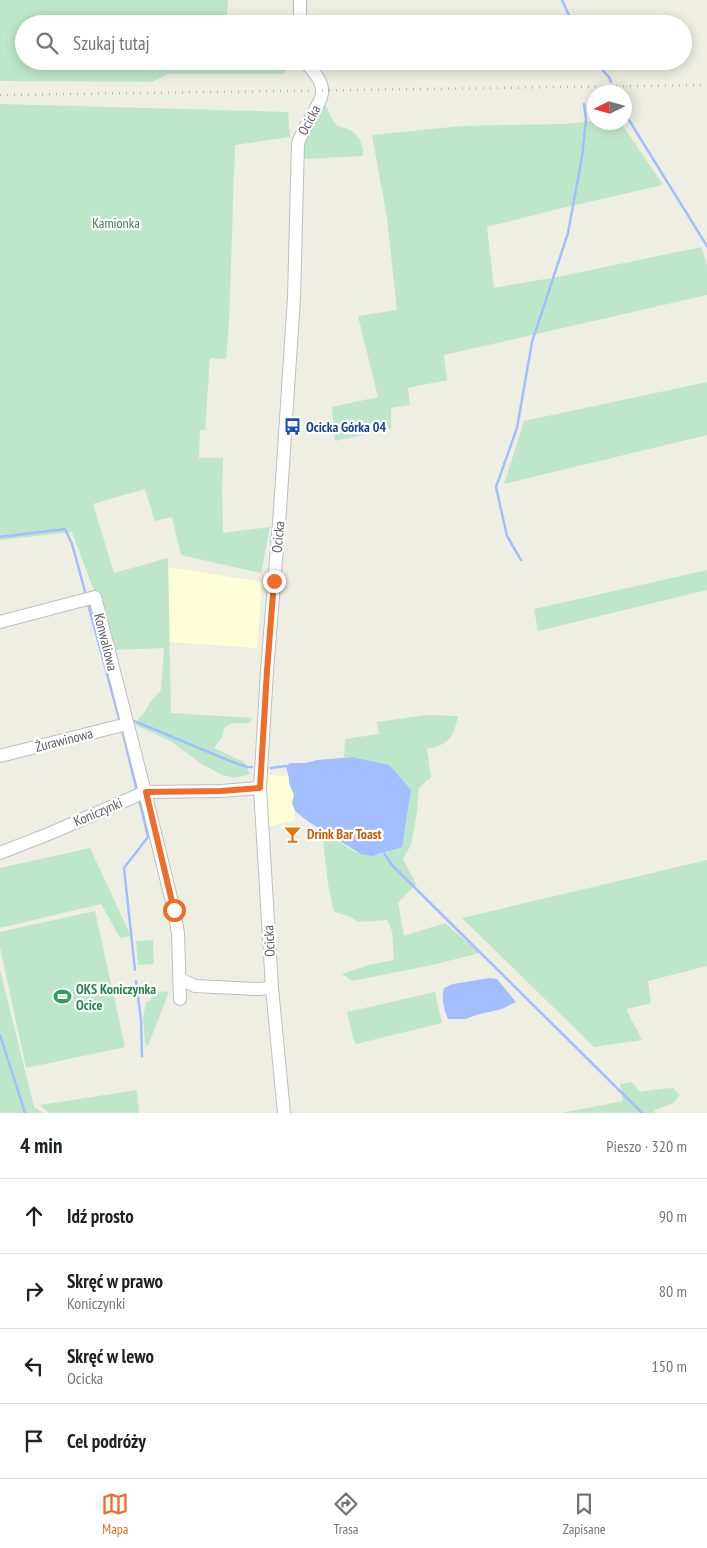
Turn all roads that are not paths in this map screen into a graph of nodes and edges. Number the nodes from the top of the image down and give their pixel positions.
1 (300, 0) edge
2 (300, 15) edge
3 (311, 70) edge
4 (0, 622) edge
5 (127, 724) junction
6 (0, 756) edge
7 (260, 788) junction
8 (146, 792) junction
9 (0, 853) edge
10 (180, 979) junction
11 (272, 988) junction
12 (180, 998) dead end
13 (284, 1113) edge

1 - 2 street
3 - 7 street, Ocicka
4 - 5 street, Konwaliowa
5 - 6 street, Żurawinowa
5 - 8 street
7 - 8 street, Koniczynki
7 - 11 street, Ocicka
8 - 9 street, Koniczynki
8 - 10 street
10 - 11 street
10 - 12 street
11 - 13 street, Ocicka

